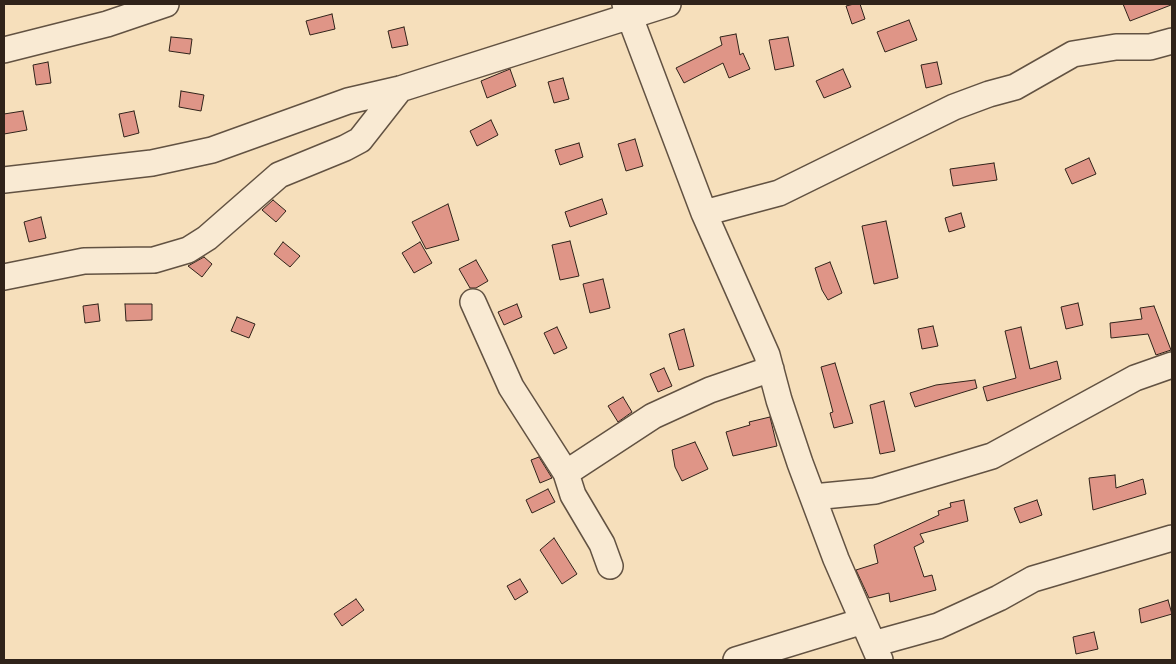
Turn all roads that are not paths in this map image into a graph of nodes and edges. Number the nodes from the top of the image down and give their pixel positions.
1 (166, 4) edge
2 (668, 4) edge
3 (628, 9) edge
4 (1172, 41) edge
5 (4, 50) edge
6 (400, 89) junction
7 (4, 180) edge
8 (704, 213) junction
9 (4, 277) edge
10 (473, 302) dead end
11 (1172, 365) edge
12 (771, 369) junction
13 (566, 473) junction
14 (813, 496) junction
15 (1172, 538) edge
16 (610, 566) dead end
17 (863, 621) junction
18 (876, 652) edge
19 (736, 660) edge

1 - 5 street
2 - 3 street
3 - 6 street
3 - 8 street
4 - 8 street
6 - 7 street
6 - 9 street
8 - 12 street
10 - 13 street
11 - 14 street
12 - 13 street
12 - 14 street
13 - 16 street
14 - 17 street
15 - 18 street
17 - 18 street
17 - 19 street

